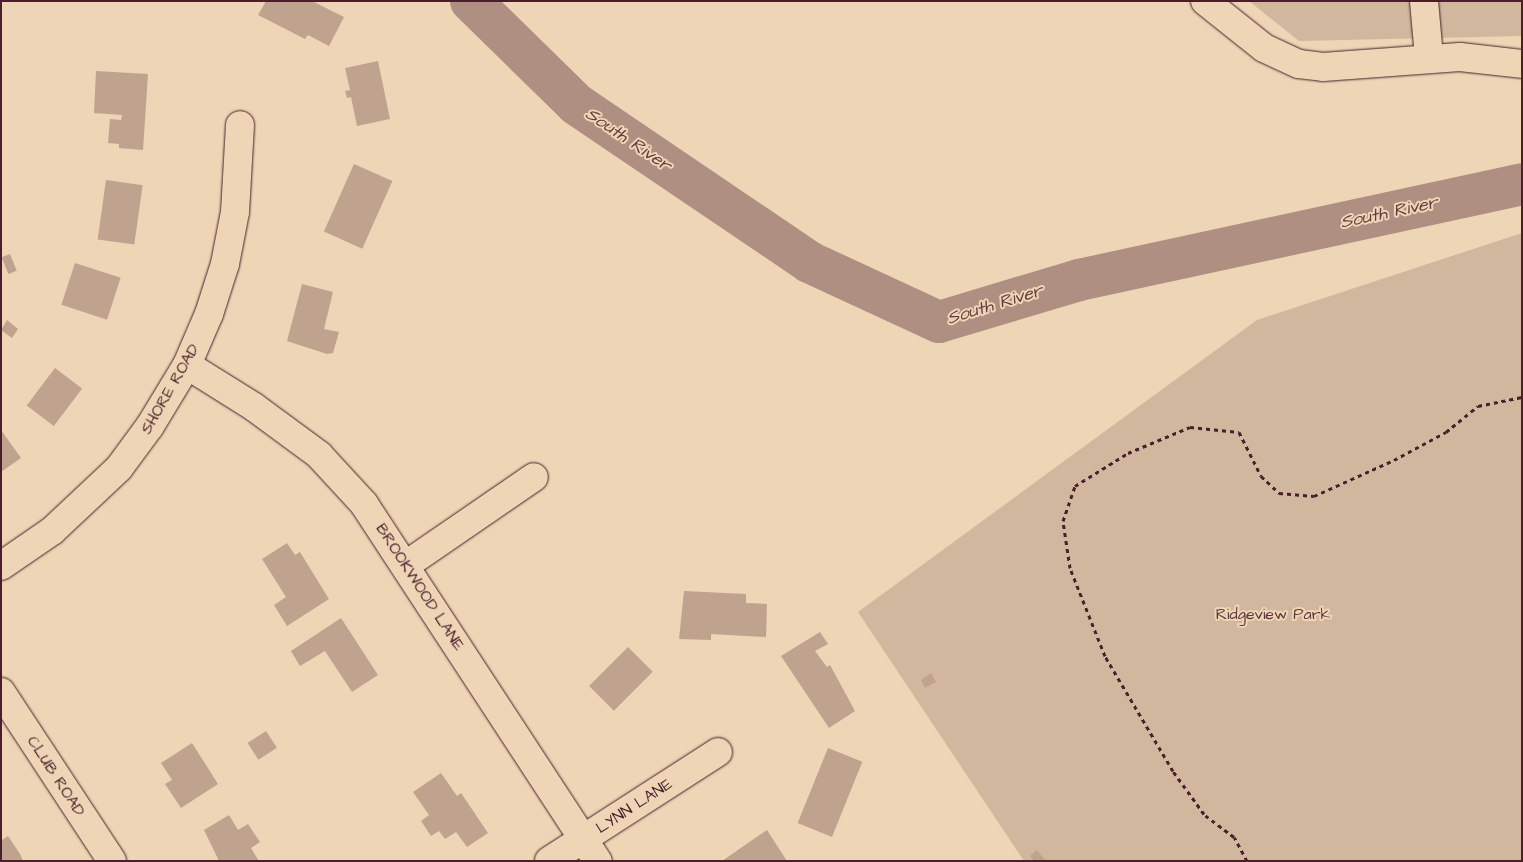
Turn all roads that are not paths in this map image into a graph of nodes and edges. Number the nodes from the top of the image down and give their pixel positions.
1 (1205, 1) edge
2 (1424, 1) edge
3 (1429, 57) junction
4 (1522, 64) edge
5 (240, 125) dead end
6 (187, 365) junction
7 (534, 477) dead end
8 (406, 565) junction
9 (1, 566) edge
10 (1, 692) edge
11 (718, 752) dead end
12 (584, 838) junction
13 (112, 861) edge
14 (549, 861) edge
15 (598, 861) edge

1 - 3 street
2 - 3 street
3 - 4 street
5 - 6 street, SHORE ROAD
6 - 8 street, BROOKWOOD LANE
6 - 9 street, SHORE ROAD
7 - 8 street
8 - 12 street, BROOKWOOD LANE
10 - 13 street, CLUB ROAD
11 - 12 street, LYNN LANE
12 - 14 street, LYNN LANE
12 - 15 street, BROOKWOOD LANE

